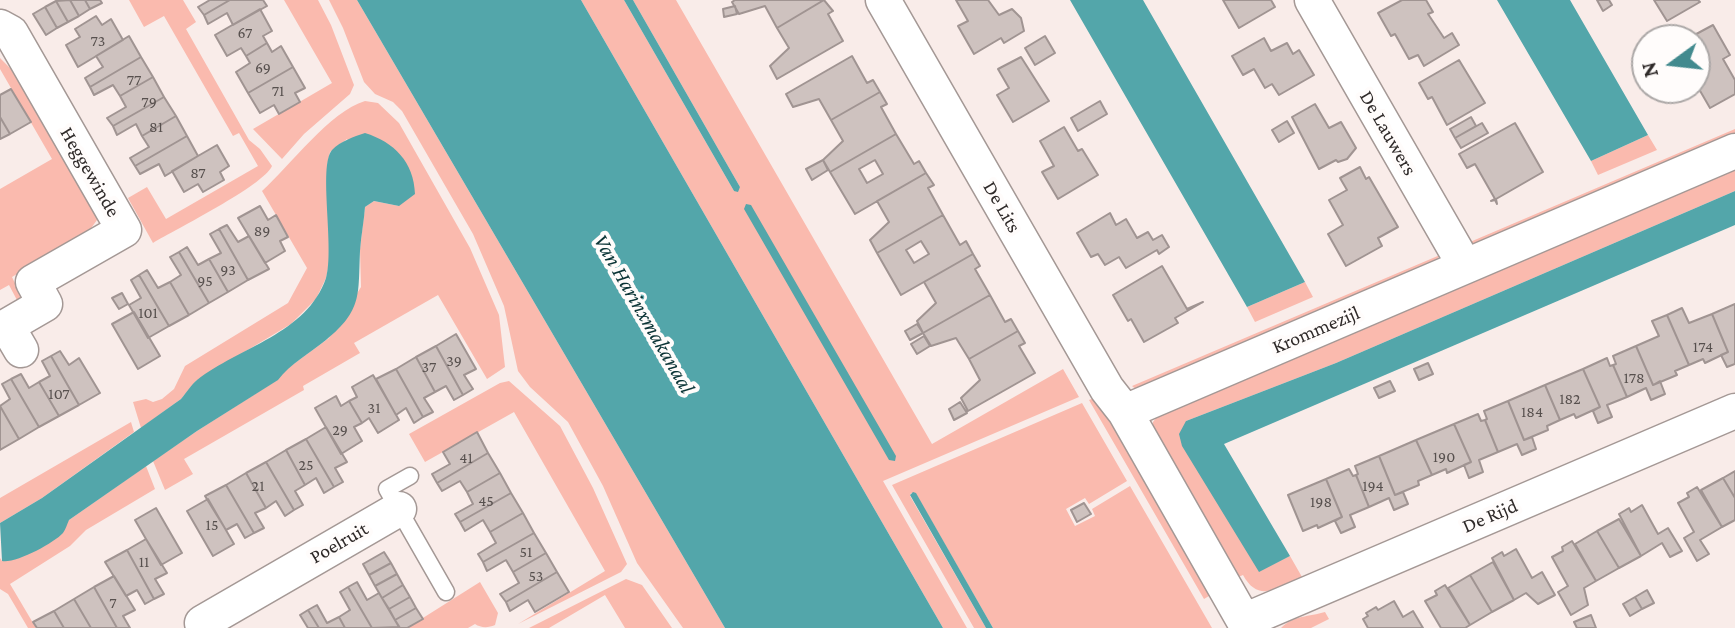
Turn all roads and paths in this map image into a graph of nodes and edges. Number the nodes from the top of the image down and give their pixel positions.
1 (883, 0) edge
2 (1312, 0) edge
3 (0, 27) edge
4 (1735, 151) edge
5 (1465, 266) junction
6 (21, 350) dead end
7 (1735, 411) edge
8 (1125, 412) junction
9 (410, 476) dead end
10 (399, 509) junction
11 (446, 592) dead end
12 (1246, 624) edge
13 (205, 628) edge

1 - 8 street, De Lits
2 - 5 street, De Lauwers
3 - 6 street, Heggewinde
4 - 5 street, Krommezijl
5 - 8 street, Krommezijl
7 - 12 street, De Rijd
8 - 12 street
9 - 10 lane
10 - 11 lane
10 - 13 street, Poelruit

